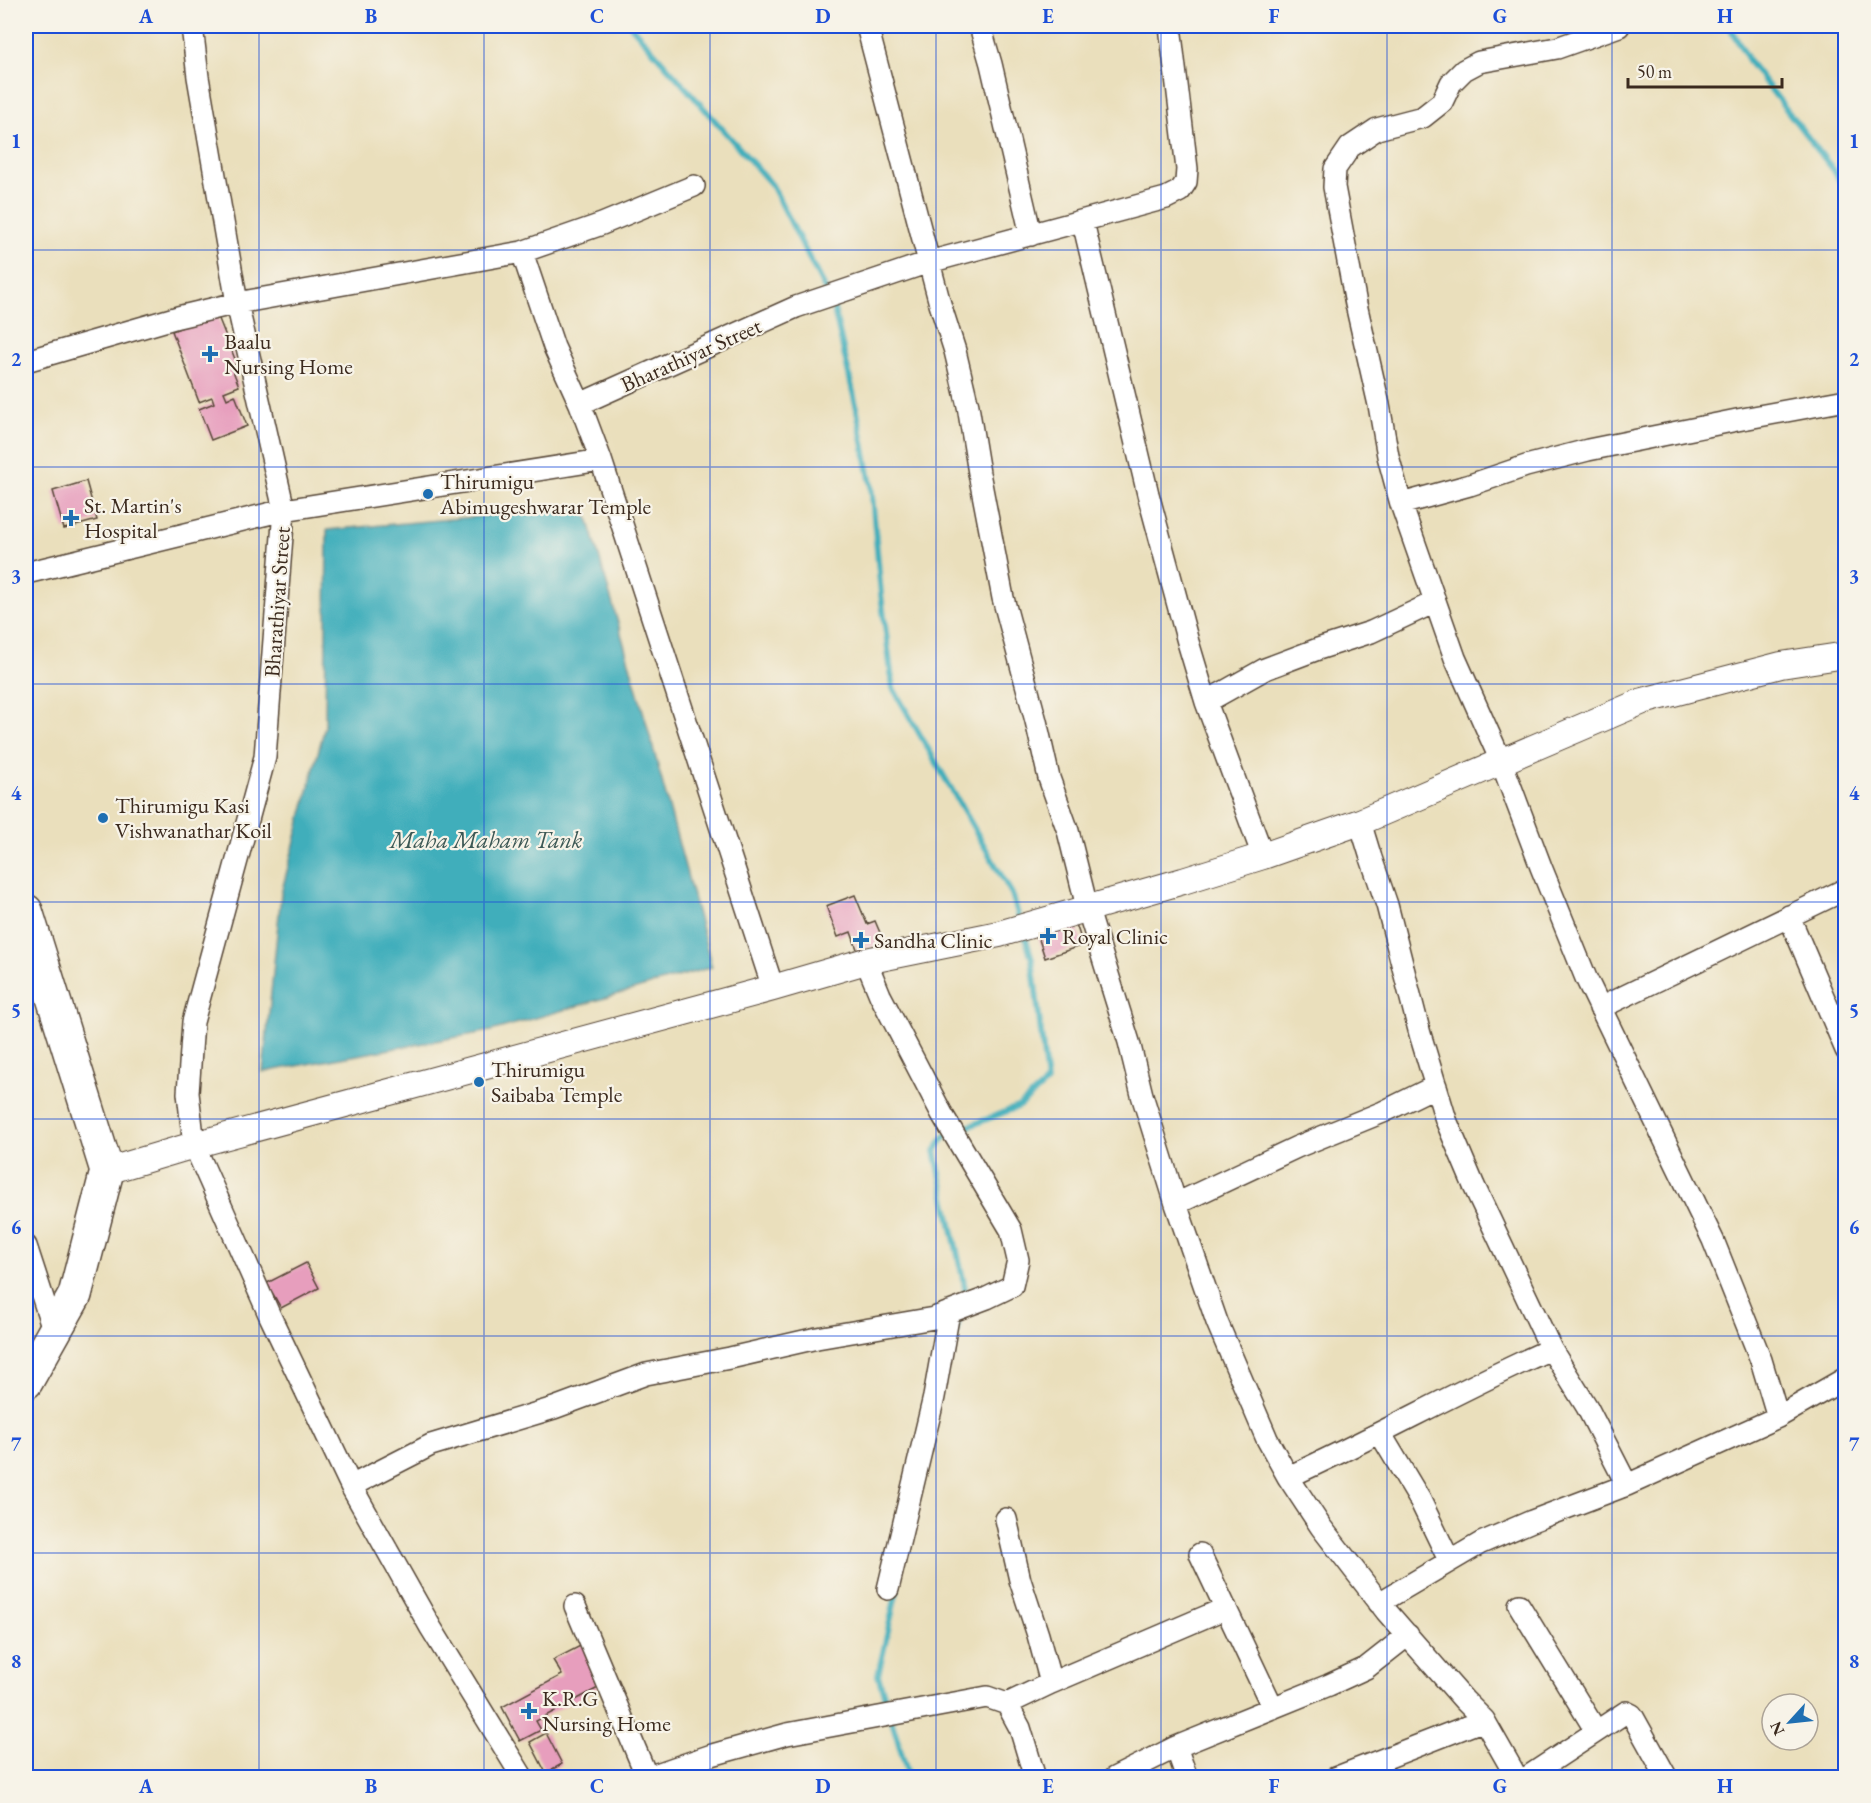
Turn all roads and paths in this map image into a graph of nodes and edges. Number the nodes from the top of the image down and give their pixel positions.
1 (192, 26) edge
2 (867, 26) edge
3 (980, 26) edge
4 (1170, 26) edge
5 (1618, 26) edge
6 (694, 186) dead end
7 (1083, 222) junction
8 (1031, 235) junction
9 (522, 252) junction
10 (929, 262) junction
11 (237, 303) junction
12 (26, 361) edge
13 (1845, 400) edge
14 (580, 404) junction
15 (601, 460) junction
16 (1401, 504) junction
17 (284, 510) junction
18 (26, 573) edge
19 (1435, 602) junction
20 (1845, 655) edge
21 (1206, 702) junction
22 (1501, 761) junction
23 (1360, 822) junction
24 (1263, 856) junction
25 (1845, 889) edge
26 (1087, 908) junction
27 (26, 911) edge
28 (1789, 916) junction
29 (866, 961) junction
30 (773, 988) junction
31 (1600, 1008) junction
32 (1845, 1050) edge
33 (1436, 1086) junction
34 (194, 1145) junction
35 (107, 1171) junction
36 (1176, 1204) junction
37 (26, 1246) edge
38 (942, 1315) junction
39 (54, 1332) junction
40 (1551, 1349) junction
41 (1845, 1378) edge
42 (26, 1382) edge
43 (1778, 1417) junction
44 (1380, 1433) junction
45 (1288, 1477) junction
46 (1627, 1485) junction
47 (351, 1486) junction
48 (1006, 1519) dead end
49 (1200, 1554) dead end
50 (1449, 1560) junction
51 (888, 1589) dead end
52 (1379, 1602) junction
53 (1520, 1605) dead end
54 (575, 1606) dead end
55 (1226, 1608) junction
56 (1408, 1635) junction
57 (1051, 1683) junction
58 (1007, 1704) junction
59 (1273, 1708) junction
60 (1484, 1720) junction
61 (1596, 1731) junction
62 (1176, 1747) junction
63 (646, 1777) edge
64 (523, 1778) edge
65 (1035, 1778) edge
66 (1114, 1778) edge
67 (1187, 1778) edge
68 (1335, 1778) edge
69 (1517, 1778) edge
70 (1526, 1778) edge
71 (1667, 1778) edge

1 - 11 street
2 - 10 street
3 - 8 street
4 - 7 street, Bharathiyar Street
5 - 16 street
6 - 9 street
7 - 8 street, Bharathiyar Street
7 - 21 street
8 - 10 street, Bharathiyar Street
9 - 11 street
9 - 14 street
10 - 14 street, Bharathiyar Street
10 - 26 street
11 - 12 street
11 - 17 street
13 - 16 street
14 - 15 street
15 - 17 street, Bharathiyar Street
15 - 30 street
16 - 19 street
17 - 18 street
17 - 34 street, Bharathiyar Street
19 - 21 street
19 - 22 street
20 - 22 street
21 - 24 street
22 - 23 street
22 - 31 street
23 - 24 street
23 - 33 street
24 - 26 street
25 - 28 street
26 - 29 street
26 - 36 street
27 - 35 main road
28 - 31 street
28 - 32 street
29 - 30 street
29 - 38 street
30 - 34 street
31 - 43 street
33 - 36 street
33 - 40 street
34 - 35 street
34 - 47 street, Bharathiyar Street
35 - 39 main road
36 - 45 street
37 - 39 street
38 - 47 street
38 - 51 street
39 - 42 main road
40 - 44 street
40 - 46 street
41 - 43 street
43 - 46 street
44 - 45 street
44 - 50 street
45 - 52 street
46 - 50 street
47 - 64 street, Bharathiyar Street
48 - 57 street
49 - 55 street
50 - 52 street
52 - 56 street
53 - 61 street
54 - 63 street
55 - 57 street
55 - 59 street
56 - 59 street
56 - 60 street
57 - 58 street
58 - 63 street
58 - 65 street
59 - 62 street
60 - 68 street
60 - 69 street
61 - 70 street
61 - 71 street
62 - 66 street
62 - 67 street

